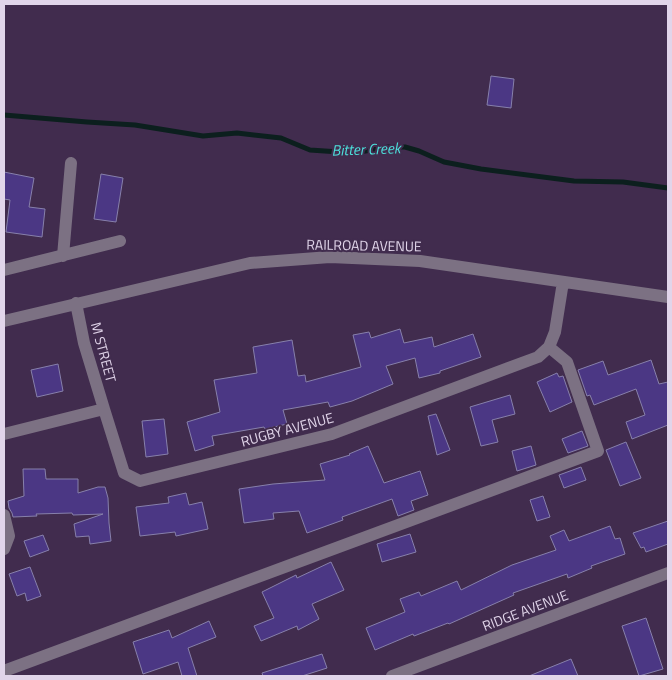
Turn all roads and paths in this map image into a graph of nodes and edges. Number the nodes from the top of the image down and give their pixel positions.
1 (71, 163) dead end
2 (120, 242) dead end
3 (63, 256) junction
4 (4, 270) edge
5 (563, 282) junction
6 (668, 297) edge
7 (76, 303) junction
8 (4, 320) edge
9 (549, 347) junction
10 (104, 409) junction
11 (4, 434) edge
12 (4, 515) edge
13 (4, 549) edge
14 (668, 573) edge
15 (4, 671) edge
16 (392, 676) edge

1 - 3 street
2 - 3 street
3 - 4 street
5 - 6 street, RAILROAD AVENUE
5 - 7 street, RAILROAD AVENUE
5 - 9 street
7 - 8 street, RAILROAD AVENUE
7 - 10 street, M STREET
9 - 10 street, RUGBY AVENUE
9 - 15 street
10 - 11 street
12 - 13 street
14 - 16 street, RIDGE AVENUE

